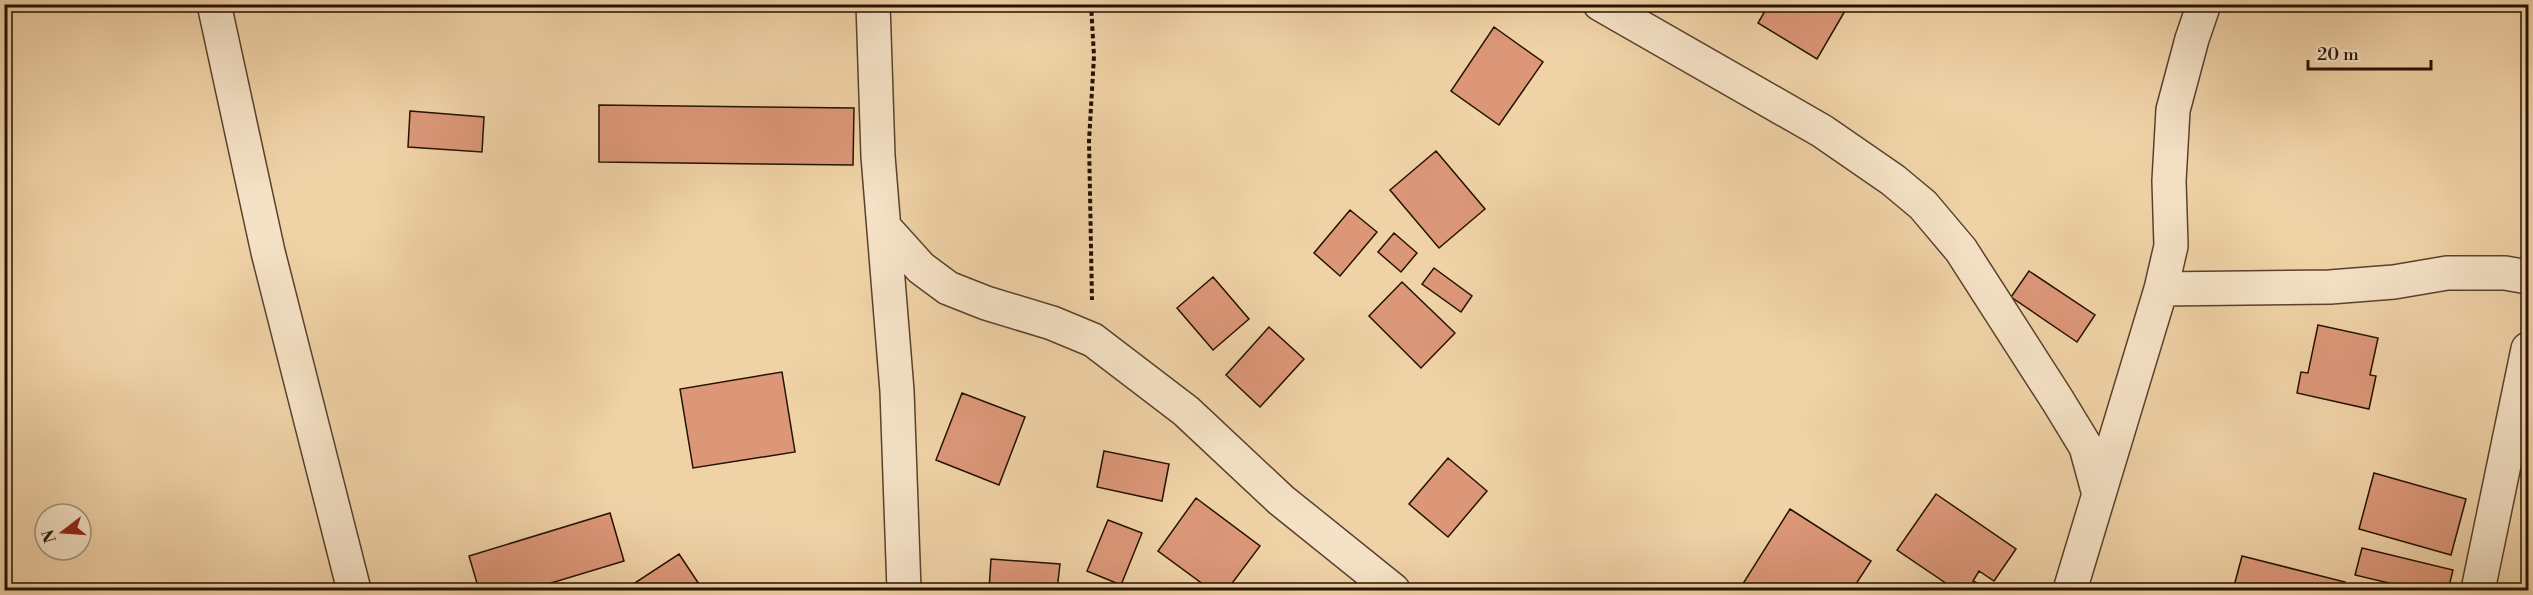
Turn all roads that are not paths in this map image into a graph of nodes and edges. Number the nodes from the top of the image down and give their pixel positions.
1 (214, 4) edge
2 (873, 4) edge
3 (1600, 4) edge
4 (2204, 4) edge
5 (884, 227) junction
6 (2529, 277) edge
7 (2161, 290) junction
8 (2529, 349) edge
9 (2098, 491) junction
10 (354, 591) edge
11 (904, 591) edge
12 (1393, 591) edge
13 (2070, 591) edge
14 (2478, 591) edge

1 - 10 street
2 - 5 street
3 - 9 street
4 - 7 street
5 - 11 street
5 - 12 street
6 - 7 street
7 - 9 street
8 - 14 street
9 - 13 street

